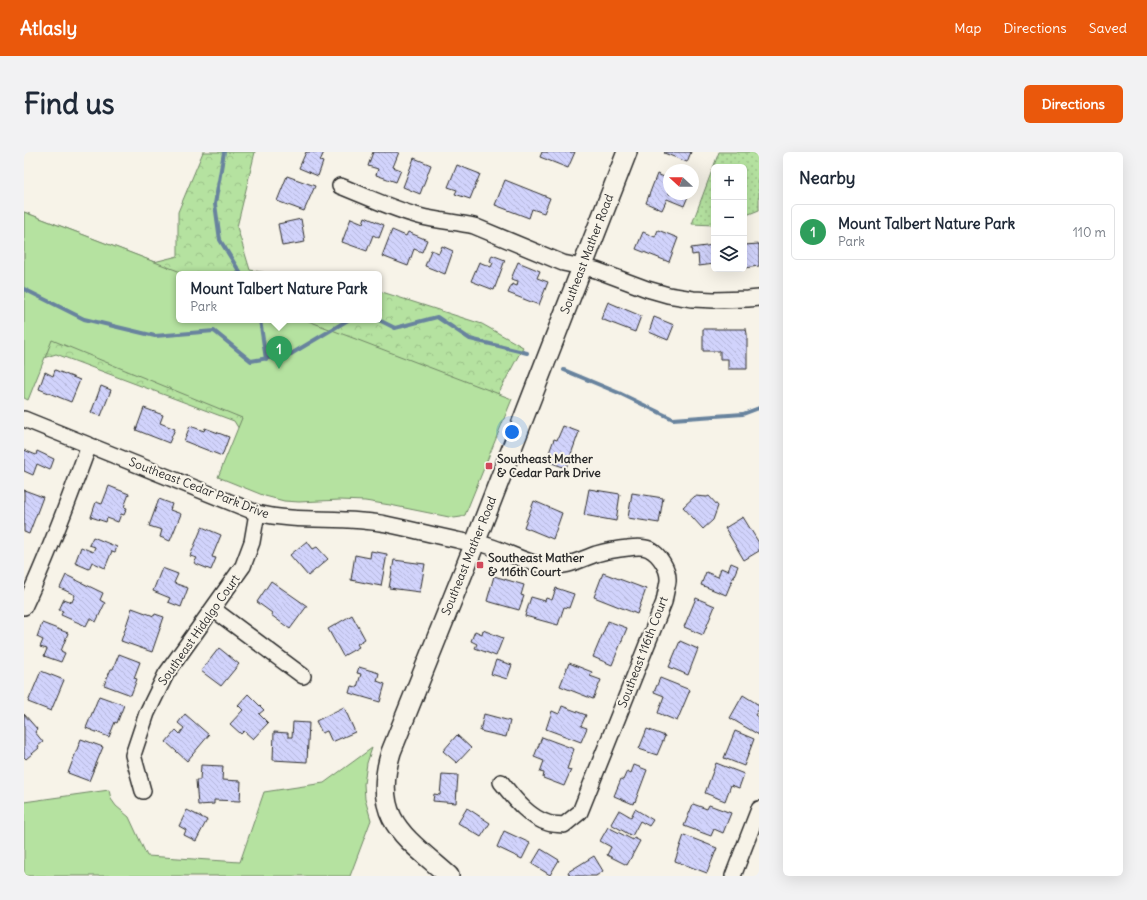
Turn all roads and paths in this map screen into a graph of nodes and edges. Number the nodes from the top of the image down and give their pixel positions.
1 (627, 152) edge
2 (340, 186) dead end
3 (582, 266) junction
4 (759, 298) edge
5 (24, 419) edge
6 (89, 445) junction
7 (257, 513) junction
8 (475, 543) junction
9 (24, 607) edge
10 (213, 609) junction
11 (302, 676) dead end
12 (501, 782) dead end
13 (143, 791) dead end
14 (759, 809) edge
15 (450, 876) edge
16 (733, 876) edge

1 - 3 street, Southeast Mather Road
2 - 3 street
3 - 4 street
3 - 8 street, Southeast Mather Road
5 - 6 street, Southeast Cedar Park Drive
6 - 7 street, Southeast Cedar Park Drive
6 - 9 street
7 - 8 street, Southeast Cedar Park Drive
7 - 10 street, Southeast Hidalgo Court
8 - 12 street, Southeast 116th Court
8 - 15 street, Southeast Mather Road
10 - 11 street
10 - 13 street, Southeast Hidalgo Court
14 - 16 street

